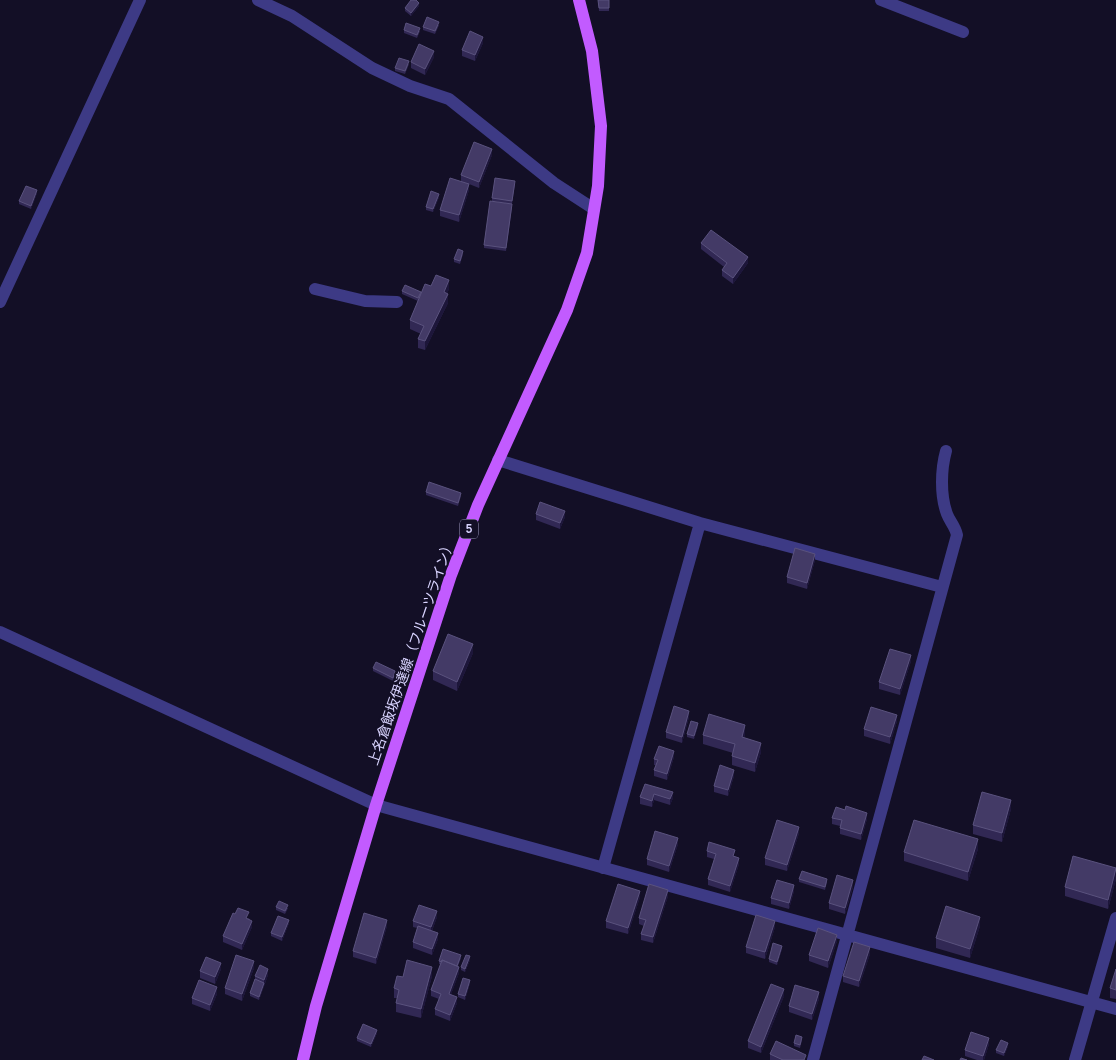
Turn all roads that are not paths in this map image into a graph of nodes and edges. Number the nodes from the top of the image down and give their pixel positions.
1 (140, 0) edge
2 (258, 0) edge
3 (579, 0) edge
4 (881, 0) edge
5 (962, 32) dead end
6 (594, 209) junction
7 (315, 289) dead end
8 (0, 302) edge
9 (397, 302) dead end
10 (946, 451) dead end
11 (498, 460) junction
12 (700, 523) junction
13 (942, 587) junction
14 (0, 632) edge
15 (376, 804) junction
16 (603, 868) junction
17 (1116, 918) edge
18 (848, 935) junction
19 (1092, 1002) junction
20 (1116, 1009) edge
21 (303, 1060) edge
22 (814, 1060) edge
23 (1075, 1060) edge

1 - 8 street
2 - 6 street
3 - 6 main road, 上名倉飯坂伊達線（フルーツライン） / 5
4 - 5 street
6 - 11 main road, 上名倉飯坂伊達線（フルーツライン） / 5
7 - 9 street
10 - 13 street
11 - 12 street
11 - 15 main road, 上名倉飯坂伊達線（フルーツライン） / 5
12 - 13 street
12 - 16 street
13 - 18 street
14 - 15 street
15 - 16 street
15 - 21 main road, 上名倉飯坂伊達線（フルーツライン） / 5
16 - 18 street
17 - 19 street
18 - 19 street
18 - 22 street
19 - 20 street
19 - 23 street

